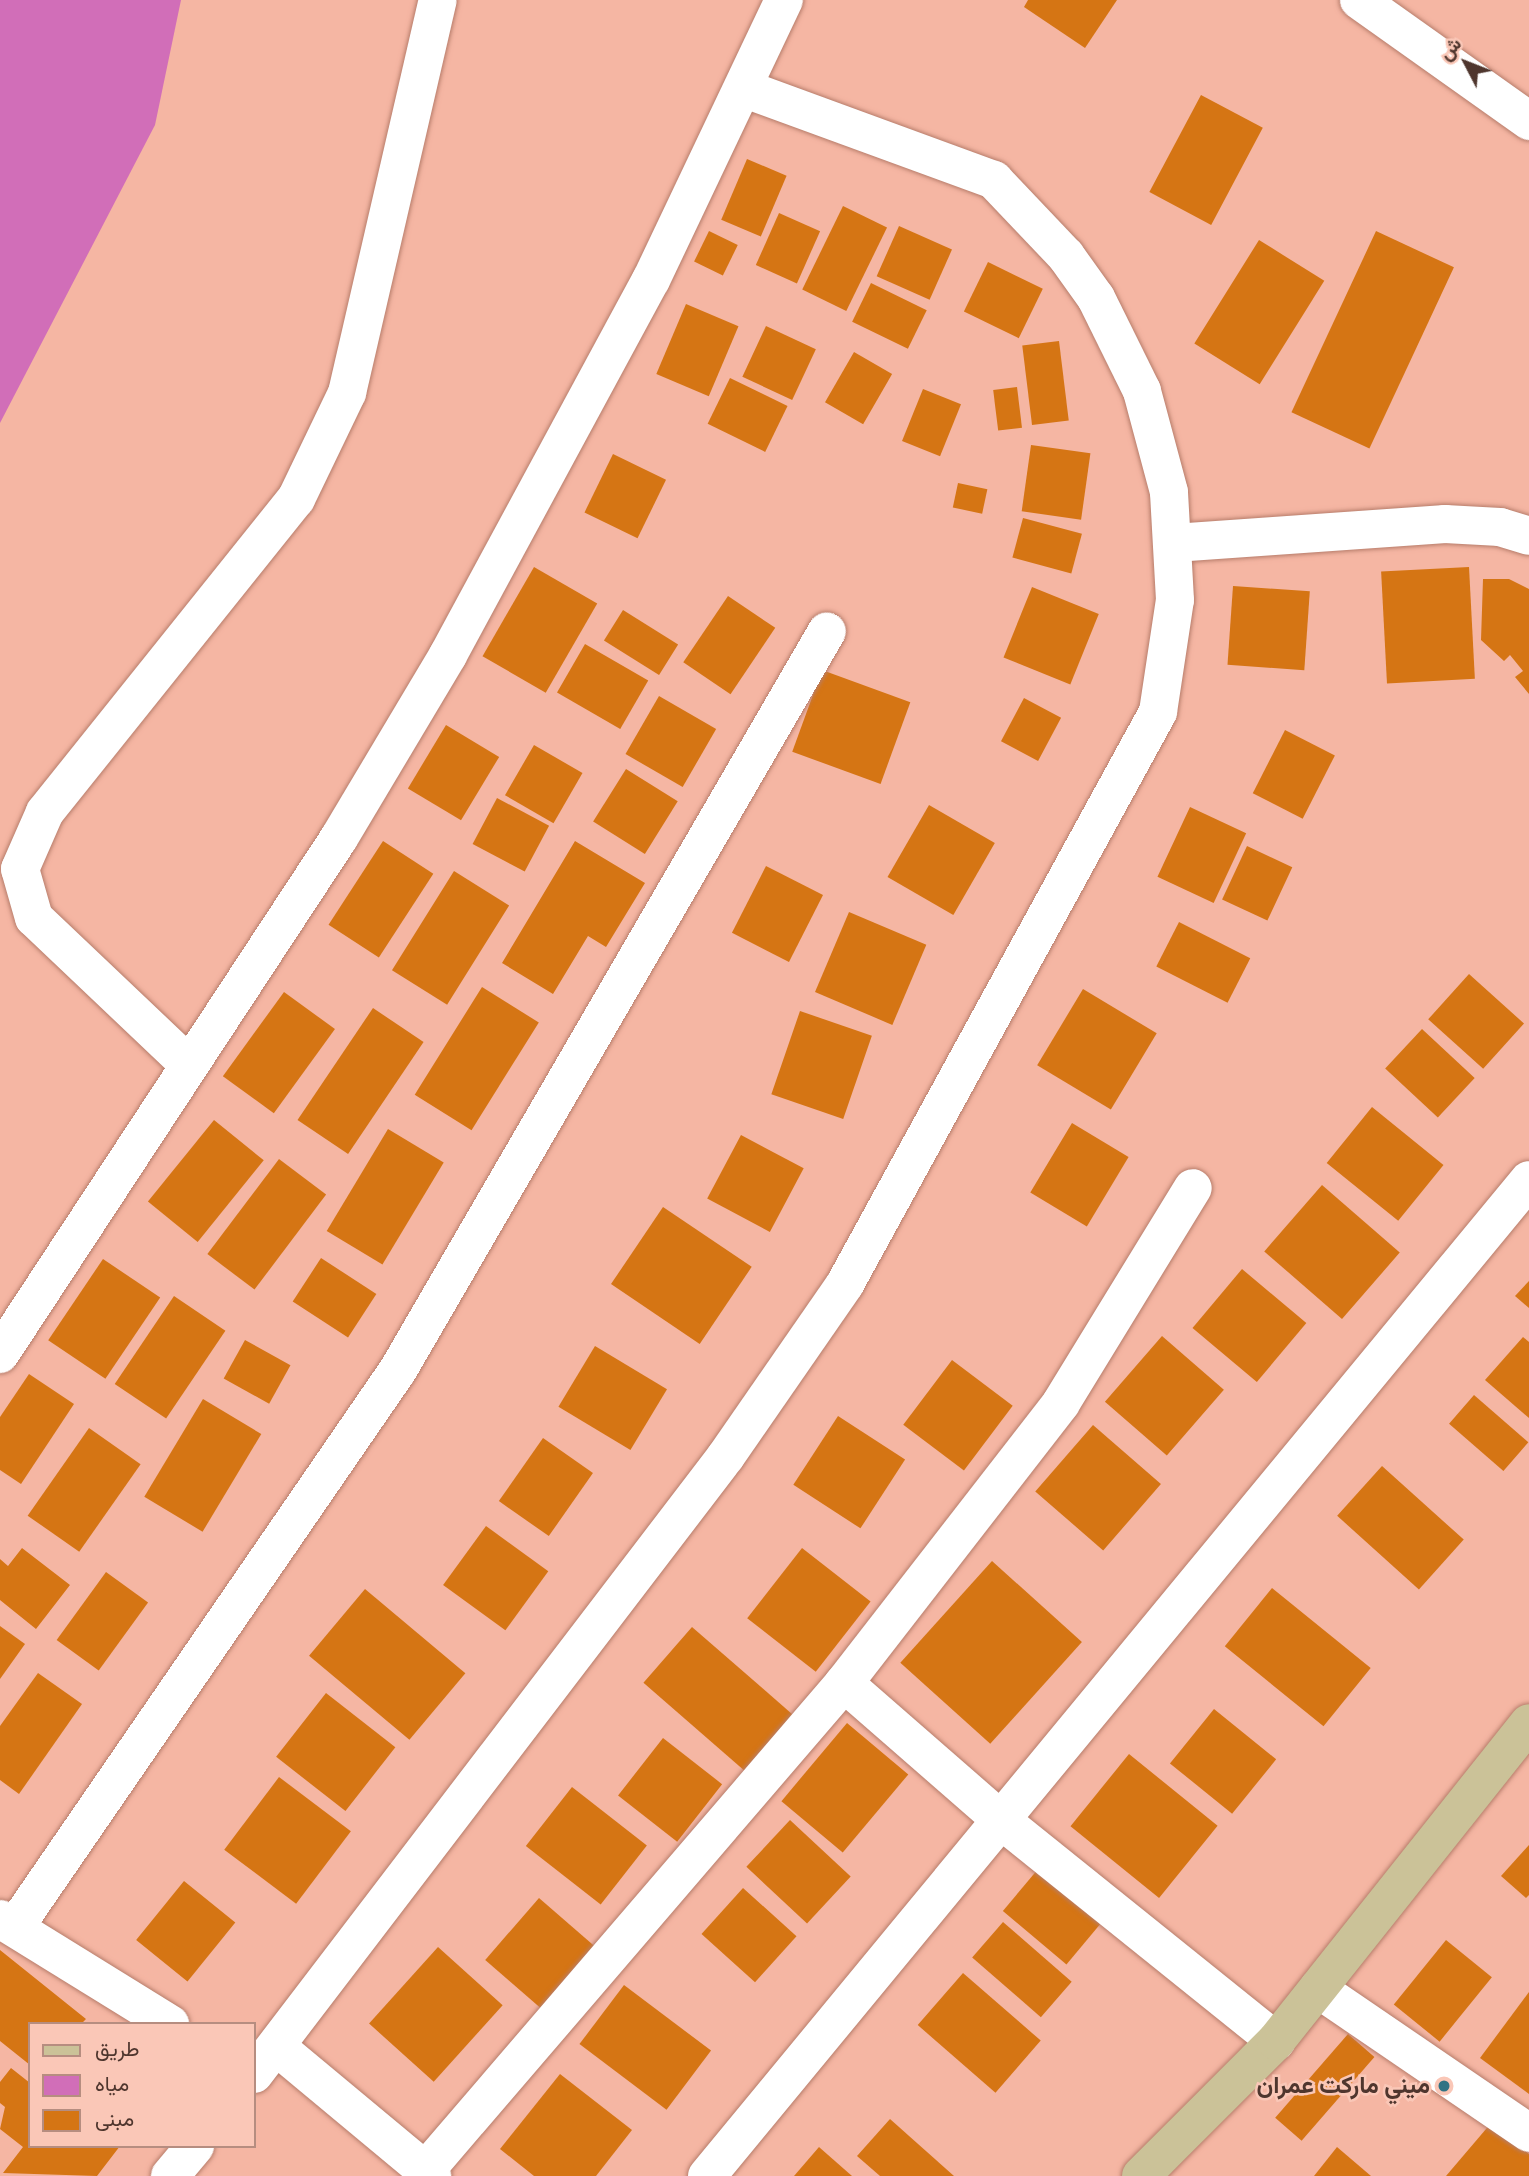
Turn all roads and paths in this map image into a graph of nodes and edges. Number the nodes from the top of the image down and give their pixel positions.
1 (438, 0) edge
2 (783, 0) edge
3 (1359, 0) edge
4 (745, 89) junction
5 (1529, 121) edge
6 (1529, 536) edge
7 (1174, 543) junction
8 (827, 631) dead end
9 (188, 1065) junction
10 (1529, 1180) edge
11 (1194, 1188) dead end
12 (0, 1354) edge
13 (844, 1683) junction
14 (1529, 1723) edge
15 (1001, 1820) junction
16 (7, 1923) edge
17 (1318, 1989) junction
18 (167, 2022) edge
19 (1276, 2041) junction
20 (265, 2060) edge
21 (1529, 2133) edge
22 (193, 2148) edge
23 (429, 2173) edge
24 (170, 2176) edge
25 (707, 2176) edge
26 (1142, 2176) edge

1 - 9 street
2 - 4 street
3 - 5 street
4 - 7 street
4 - 9 street
6 - 7 street
7 - 20 street
8 - 16 street
9 - 12 street
10 - 15 street
11 - 13 street
13 - 15 street
13 - 23 street
14 - 17 main road
15 - 19 street
15 - 25 street
16 - 18 street
17 - 19 main road
17 - 21 street
19 - 26 main road
20 - 23 street
22 - 24 street

